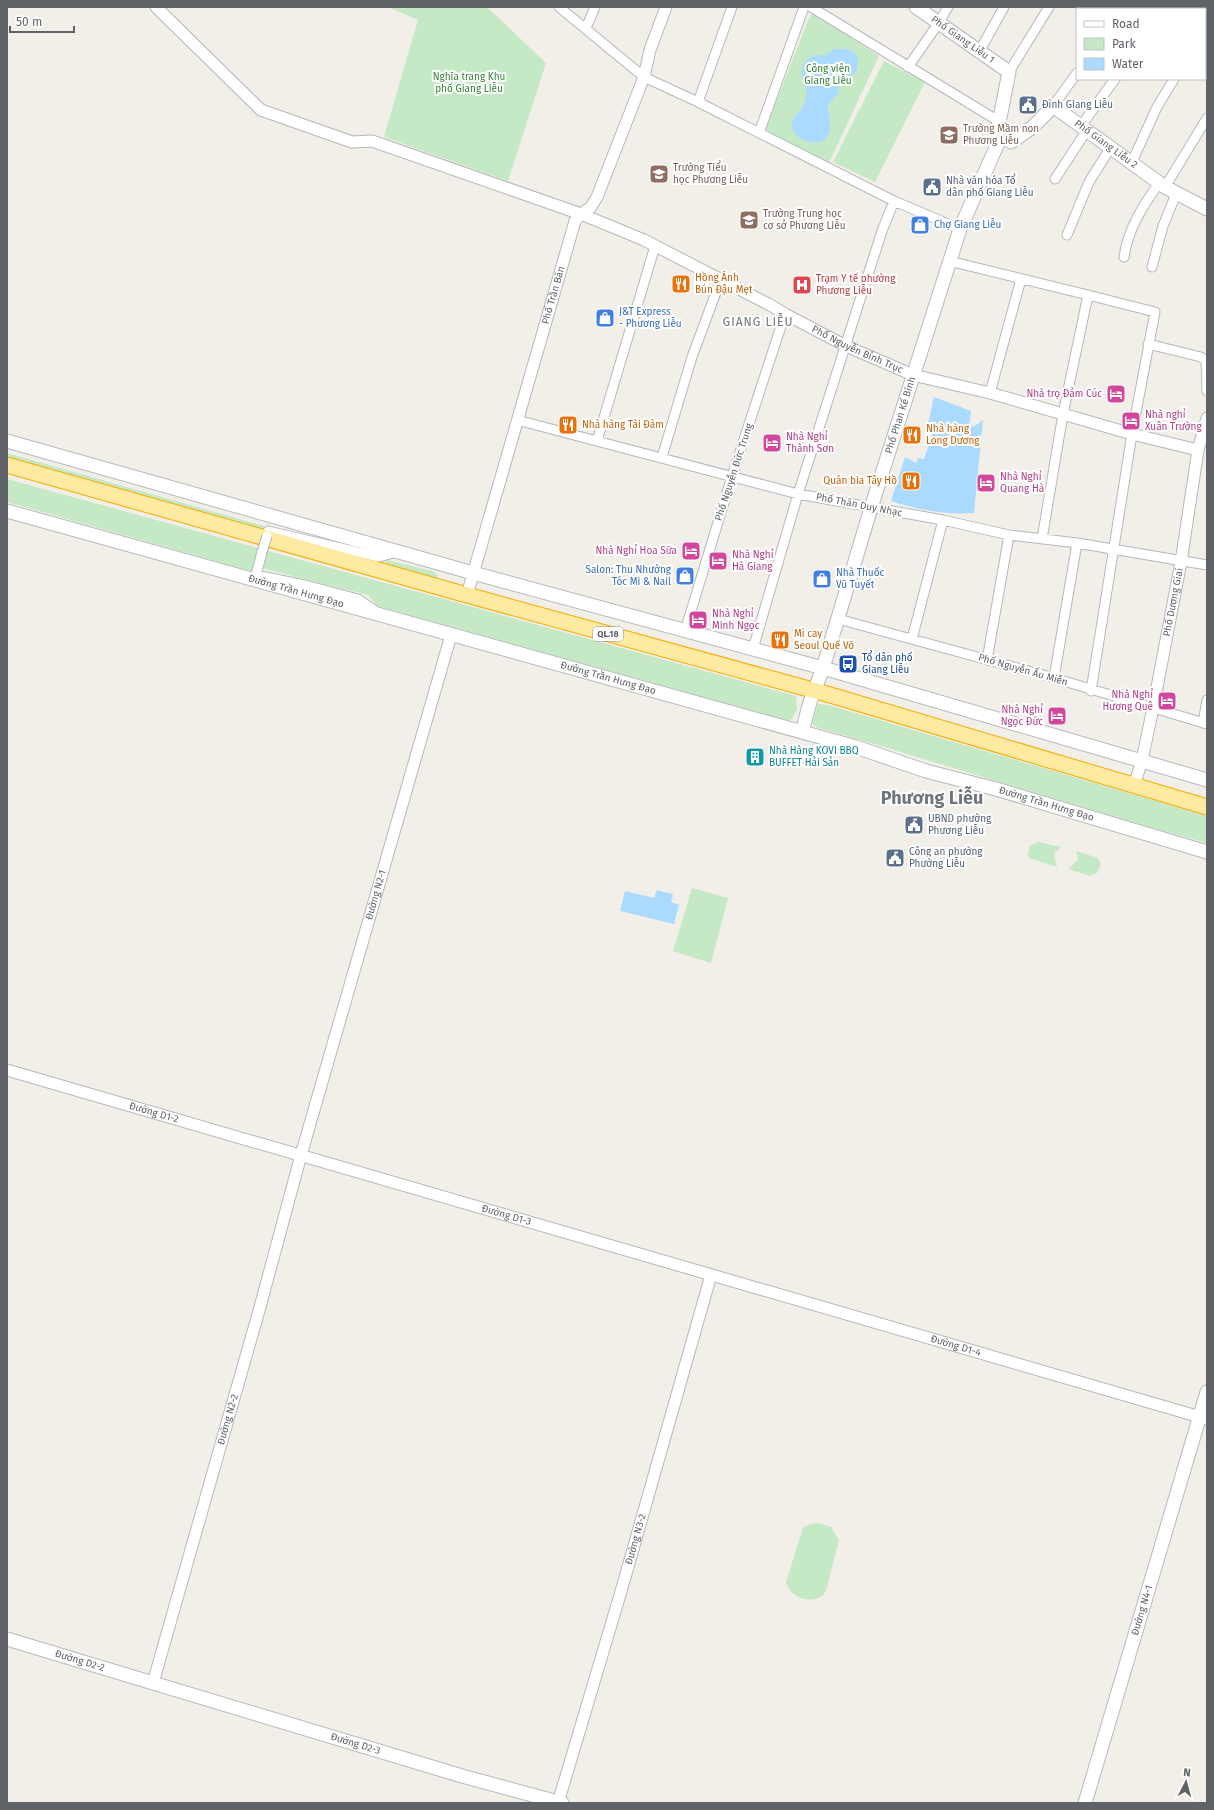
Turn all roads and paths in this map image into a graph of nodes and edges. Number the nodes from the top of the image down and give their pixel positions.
1 (156, 7) edge
2 (559, 7) edge
3 (594, 7) edge
4 (666, 7) edge
5 (732, 7) edge
6 (804, 7) edge
7 (811, 7) edge
8 (916, 7) edge
9 (948, 7) edge
10 (1004, 7) edge
11 (1049, 7) edge
12 (938, 24) junction
13 (586, 28) junction
14 (979, 52) junction
15 (908, 67) junction
16 (1010, 72) junction
17 (1076, 74) edge
18 (644, 77) junction
19 (1114, 80) edge
20 (1173, 80) edge
21 (698, 102) junction
22 (1054, 106) junction
23 (1207, 118) edge
24 (1084, 128) junction
25 (759, 133) junction
26 (1001, 135) junction
27 (1111, 147) junction
28 (1132, 162) junction
29 (1055, 179) dead end
30 (1167, 188) junction
31 (894, 201) junction
32 (1206, 206) edge
33 (581, 214) junction
34 (960, 228) junction
35 (1067, 235) dead end
36 (655, 246) junction
37 (1124, 257) dead end
38 (949, 261) junction
39 (1152, 267) dead end
40 (721, 279) junction
41 (1021, 279) junction
42 (1088, 295) junction
43 (785, 314) junction
44 (1148, 344) junction
45 (846, 346) junction
46 (913, 375) junction
47 (1207, 391) edge
48 (990, 393) junction
49 (1063, 414) junction
50 (1207, 418) edge
51 (517, 420) junction
52 (1132, 434) junction
53 (7, 441) edge
54 (597, 441) junction
55 (1198, 450) junction
56 (662, 457) junction
57 (7, 466) edge
58 (732, 476) junction
59 (798, 494) junction
60 (871, 508) junction
61 (7, 511) edge
62 (943, 520) junction
63 (1009, 535) junction
64 (1042, 539) junction
65 (1076, 543) junction
66 (1113, 550) junction
67 (400, 551) junction
68 (1181, 562) junction
69 (1207, 565) edge
70 (473, 573) junction
71 (467, 595) junction
72 (380, 614) junction
73 (838, 619) junction
74 (685, 631) junction
75 (451, 635) junction
76 (912, 639) junction
77 (753, 649) junction
78 (987, 660) junction
79 (823, 668) junction
80 (1054, 678) junction
81 (814, 691) junction
82 (1091, 691) junction
83 (1207, 700) edge
84 (1153, 708) junction
85 (1205, 724) edge
86 (802, 732) junction
87 (1142, 760) junction
88 (1207, 780) edge
89 (1134, 786) junction
90 (1207, 807) edge
91 (1207, 852) edge
92 (7, 1070) edge
93 (301, 1155) junction
94 (711, 1275) junction
95 (1207, 1392) edge
96 (1203, 1418) edge
97 (7, 1639) edge
98 (153, 1683) junction
99 (560, 1803) edge
100 (1085, 1803) edge

1 - 33 street, Phố Nguyễn Bỉnh Trục
2 - 13 street
3 - 13 street
4 - 18 street, Phố Trần Bàn
5 - 21 street
6 - 25 street
7 - 15 street
8 - 12 main road, Phố Giang Liễu 1
9 - 12 street
10 - 14 street
11 - 16 street
12 - 14 main road, Phố Giang Liễu 1
12 - 15 street
13 - 18 street
14 - 16 main road, Phố Giang Liễu 1
15 - 26 street
16 - 26 main road, Phố Phan Kế Bính
17 - 22 street
18 - 21 street
18 - 33 street, Phố Trần Bàn
19 - 24 street
20 - 28 street
21 - 25 street
22 - 24 main road, Phố Giang Liễu 2
22 - 26 main road
23 - 30 street
24 - 27 main road, Phố Giang Liễu 2
24 - 29 street
25 - 31 street
26 - 34 main road, Phố Phan Kế Bính
27 - 28 main road, Phố Giang Liễu 2
27 - 35 street
28 - 30 main road, Phố Giang Liễu 2
30 - 32 main road, Phố Giang Liễu 2
30 - 37 street
30 - 39 street
31 - 34 street
31 - 45 street
33 - 36 street, Phố Nguyễn Bỉnh Trục
33 - 51 street, Phố Trần Bàn
34 - 38 main road, Phố Phan Kế Bính
36 - 40 street, Phố Nguyễn Bỉnh Trục
36 - 54 street
38 - 41 street
38 - 46 main road, Phố Phan Kế Bính
40 - 43 street, Phố Nguyễn Bỉnh Trục
40 - 56 street
41 - 42 street
41 - 48 street
42 - 44 street
42 - 49 street
43 - 45 street, Phố Nguyễn Bỉnh Trục
43 - 58 street, Phố Nguyễn Đức Trung
44 - 47 street
44 - 52 street
45 - 46 street, Phố Nguyễn Bỉnh Trục
45 - 59 street
46 - 48 street, Phố Nguyễn Bỉnh Trục
46 - 60 main road, Phố Phan Kế Bính
48 - 49 street, Phố Nguyễn Bỉnh Trục
49 - 52 street, Phố Nguyễn Bỉnh Trục
49 - 64 street
50 - 55 street, Phố Dương Giai
51 - 54 street, Phố Thân Duy Nhạc
51 - 70 street, Phố Trần Bàn
52 - 55 street, Phố Nguyễn Bỉnh Trục
52 - 66 street
53 - 67 main road
54 - 56 street, Phố Thân Duy Nhạc
55 - 68 street, Phố Dương Giai
56 - 58 street, Phố Thân Duy Nhạc
57 - 71 highway, QL.18
58 - 59 street, Phố Thân Duy Nhạc
58 - 74 street, Phố Nguyễn Đức Trung
59 - 60 street, Phố Thân Duy Nhạc
59 - 77 street
60 - 62 street, Phố Thân Duy Nhạc
60 - 73 main road, Phố Phan Kế Bính
61 - 72 main road, Đường Trần Hưng Đạo
62 - 63 street, Phố Thân Duy Nhạc
62 - 76 street
63 - 64 street, Phố Thân Duy Nhạc
63 - 78 street
64 - 65 street, Phố Thân Duy Nhạc
65 - 66 street, Phố Thân Duy Nhạc
65 - 80 street
66 - 68 street, Phố Thân Duy Nhạc
66 - 82 street
67 - 70 main road
67 - 72 street, bridge
68 - 69 street, Phố Thân Duy Nhạc
68 - 84 street, Phố Dương Giai
70 - 71 street, Phố Trần Bàn
70 - 74 main road
71 - 81 highway, QL.18
72 - 75 main road, Đường Trần Hưng Đạo
73 - 76 street, Phố Nguyễn Ấu Miễn
73 - 79 main road, Phố Phan Kế Bính
74 - 77 main road
75 - 86 main road, Đường Trần Hưng Đạo
75 - 93 street, Đường N2-1
76 - 78 street, Phố Nguyễn Ấu Miễn
77 - 79 main road
78 - 80 street, Phố Nguyễn Ấu Miễn
79 - 81 main road, Phố Phan Kế Bính
79 - 87 main road
80 - 82 street, Phố Nguyễn Ấu Miễn
81 - 86 main road, Phố Phan Kế Bính
81 - 89 highway, QL.18
82 - 84 street, Phố Nguyễn Ấu Miễn
83 - 85 street
84 - 85 street, Phố Nguyễn Ấu Miễn
84 - 87 street, Phố Dương Giai
86 - 91 main road, Đường Trần Hưng Đạo
87 - 88 main road
87 - 89 street, Phố Dương Giai
89 - 90 highway, QL.18
92 - 93 street, Đường D1-2
93 - 94 street, Đường D1-3
93 - 98 street, Đường N2-2
94 - 96 street, Đường D1-4
94 - 99 street, Đường N3-2
95 - 96 main road, Đường N4-1
96 - 100 main road, Đường N4-1
97 - 98 main road, Đường D2-2
98 - 99 main road, Đường D2-3

